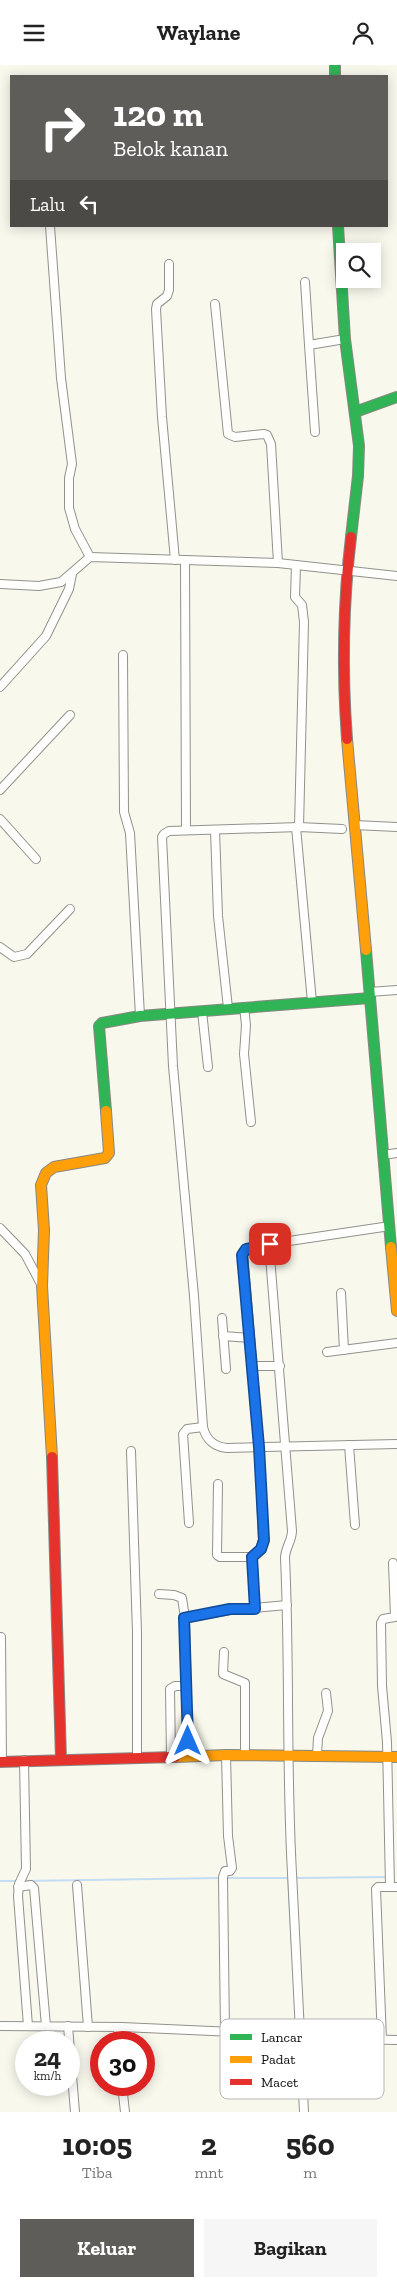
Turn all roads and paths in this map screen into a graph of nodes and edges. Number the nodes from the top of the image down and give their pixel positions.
1 (50, 227) edge
2 (338, 227) edge
3 (169, 264) dead end
4 (305, 282) dead end
5 (216, 304) dead end
6 (345, 339) junction
7 (309, 345) junction
8 (397, 397) edge
9 (355, 412) junction
10 (315, 432) dead end
11 (90, 557) junction
12 (175, 560) junction
13 (185, 560) junction
14 (278, 563) junction
15 (296, 565) junction
16 (345, 571) junction
17 (72, 574) junction
18 (397, 576) edge
19 (0, 583) edge
20 (123, 655) dead end
21 (0, 687) edge
22 (70, 715) dead end
23 (0, 790) edge
24 (0, 819) edge
25 (297, 827) junction
26 (397, 827) edge
27 (348, 828) junction
28 (215, 830) junction
29 (186, 831) junction
30 (36, 859) dead end
31 (70, 909) dead end
32 (0, 947) edge
33 (397, 990) edge
34 (370, 995) junction
35 (312, 1002) junction
36 (244, 1007) junction
37 (228, 1008) junction
38 (202, 1011) junction
39 (171, 1014) junction
40 (140, 1017) junction
41 (208, 1067) dead end
42 (251, 1122) dead end
43 (397, 1153) edge
44 (383, 1155) junction
45 (390, 1226) junction
46 (0, 1228) edge
47 (270, 1244) junction
48 (42, 1286) junction
49 (341, 1293) dead end
50 (397, 1310) edge
51 (222, 1317) dead end
52 (223, 1336) junction
53 (250, 1338) junction
54 (397, 1343) edge
55 (344, 1350) junction
56 (328, 1353) dead end
57 (252, 1366) junction
58 (280, 1366) junction
59 (226, 1369) dead end
60 (203, 1427) junction
61 (397, 1444) edge
62 (349, 1445) junction
63 (286, 1446) junction
64 (259, 1447) junction
65 (131, 1451) dead end
66 (218, 1483) dead end
67 (189, 1523) dead end
68 (355, 1525) dead end
69 (252, 1557) junction
70 (393, 1563) dead end
71 (159, 1594) dead end
72 (287, 1605) junction
73 (255, 1609) junction
74 (396, 1617) edge
75 (184, 1618) junction
76 (1, 1637) edge
77 (224, 1652) dead end
78 (186, 1686) junction
79 (326, 1693) dead end
80 (226, 1755) junction
81 (245, 1755) junction
82 (289, 1755) junction
83 (317, 1755) junction
84 (171, 1756) junction
85 (188, 1756) junction
86 (392, 1756) edge
87 (137, 1757) junction
88 (61, 1759) junction
89 (24, 1760) junction
90 (1, 1762) edge
91 (391, 1882) edge
92 (18, 1885) junction
93 (77, 1885) dead end
94 (224, 2019) edge
95 (298, 2019) edge
96 (381, 2019) edge
97 (0, 2026) edge
98 (28, 2026) junction
99 (46, 2026) junction
100 (68, 2027) junction
101 (88, 2027) junction
102 (118, 2027) junction
103 (118, 2031) edge
104 (220, 2032) edge
105 (384, 2040) edge
106 (397, 2040) edge
107 (123, 2096) edge
108 (303, 2099) edge
109 (75, 2112) edge
110 (124, 2112) edge
111 (304, 2112) edge

1 - 11 street
2 - 6 street
3 - 12 street
4 - 7 street
5 - 14 street
6 - 7 street
6 - 9 street
7 - 10 street
8 - 9 street
9 - 16 street
11 - 12 street
11 - 17 street
12 - 13 street
13 - 14 street
13 - 29 street
14 - 15 street
15 - 16 street
15 - 25 street
16 - 18 street
16 - 27 street
17 - 19 street
17 - 21 street
20 - 40 street
22 - 23 street
24 - 30 street
25 - 27 street
25 - 28 street
25 - 35 street
26 - 27 street
27 - 34 street
28 - 29 street
28 - 37 street
29 - 39 street
31 - 32 street
33 - 34 street
34 - 35 street
34 - 44 street
35 - 36 street
36 - 37 street
36 - 42 street
37 - 38 street
38 - 39 street
38 - 41 street
39 - 40 street
39 - 60 street
40 - 48 street
43 - 44 street
44 - 45 street
45 - 47 street
45 - 50 street
46 - 48 street
47 - 53 street
47 - 58 street
48 - 88 street
49 - 55 street
51 - 52 street
52 - 53 street
52 - 59 street
53 - 57 street
54 - 55 street
55 - 56 street
57 - 58 street
57 - 64 street
58 - 63 street
60 - 64 street
60 - 67 street
61 - 62 street
62 - 63 street
62 - 68 street
63 - 64 street
63 - 72 street
64 - 69 street
65 - 87 street
66 - 69 street
69 - 73 street
70 - 74 street
71 - 75 street
72 - 73 street
72 - 82 street
73 - 75 street
74 - 86 street
75 - 78 street
76 - 90 street
77 - 81 street
78 - 84 street
78 - 85 street
79 - 83 street
80 - 81 street
80 - 85 street
80 - 94 street
81 - 82 street
82 - 83 street
82 - 95 street
83 - 86 street
84 - 85 street
84 - 87 street
86 - 91 street
87 - 88 street
88 - 89 street
89 - 90 street
89 - 92 street
91 - 96 street
92 - 98 street
92 - 99 street
93 - 101 street
97 - 98 street
98 - 99 street
99 - 100 street
100 - 101 street
100 - 109 street
101 - 102 street
102 - 103 street
102 - 104 street
105 - 106 street
107 - 110 street
108 - 111 street

